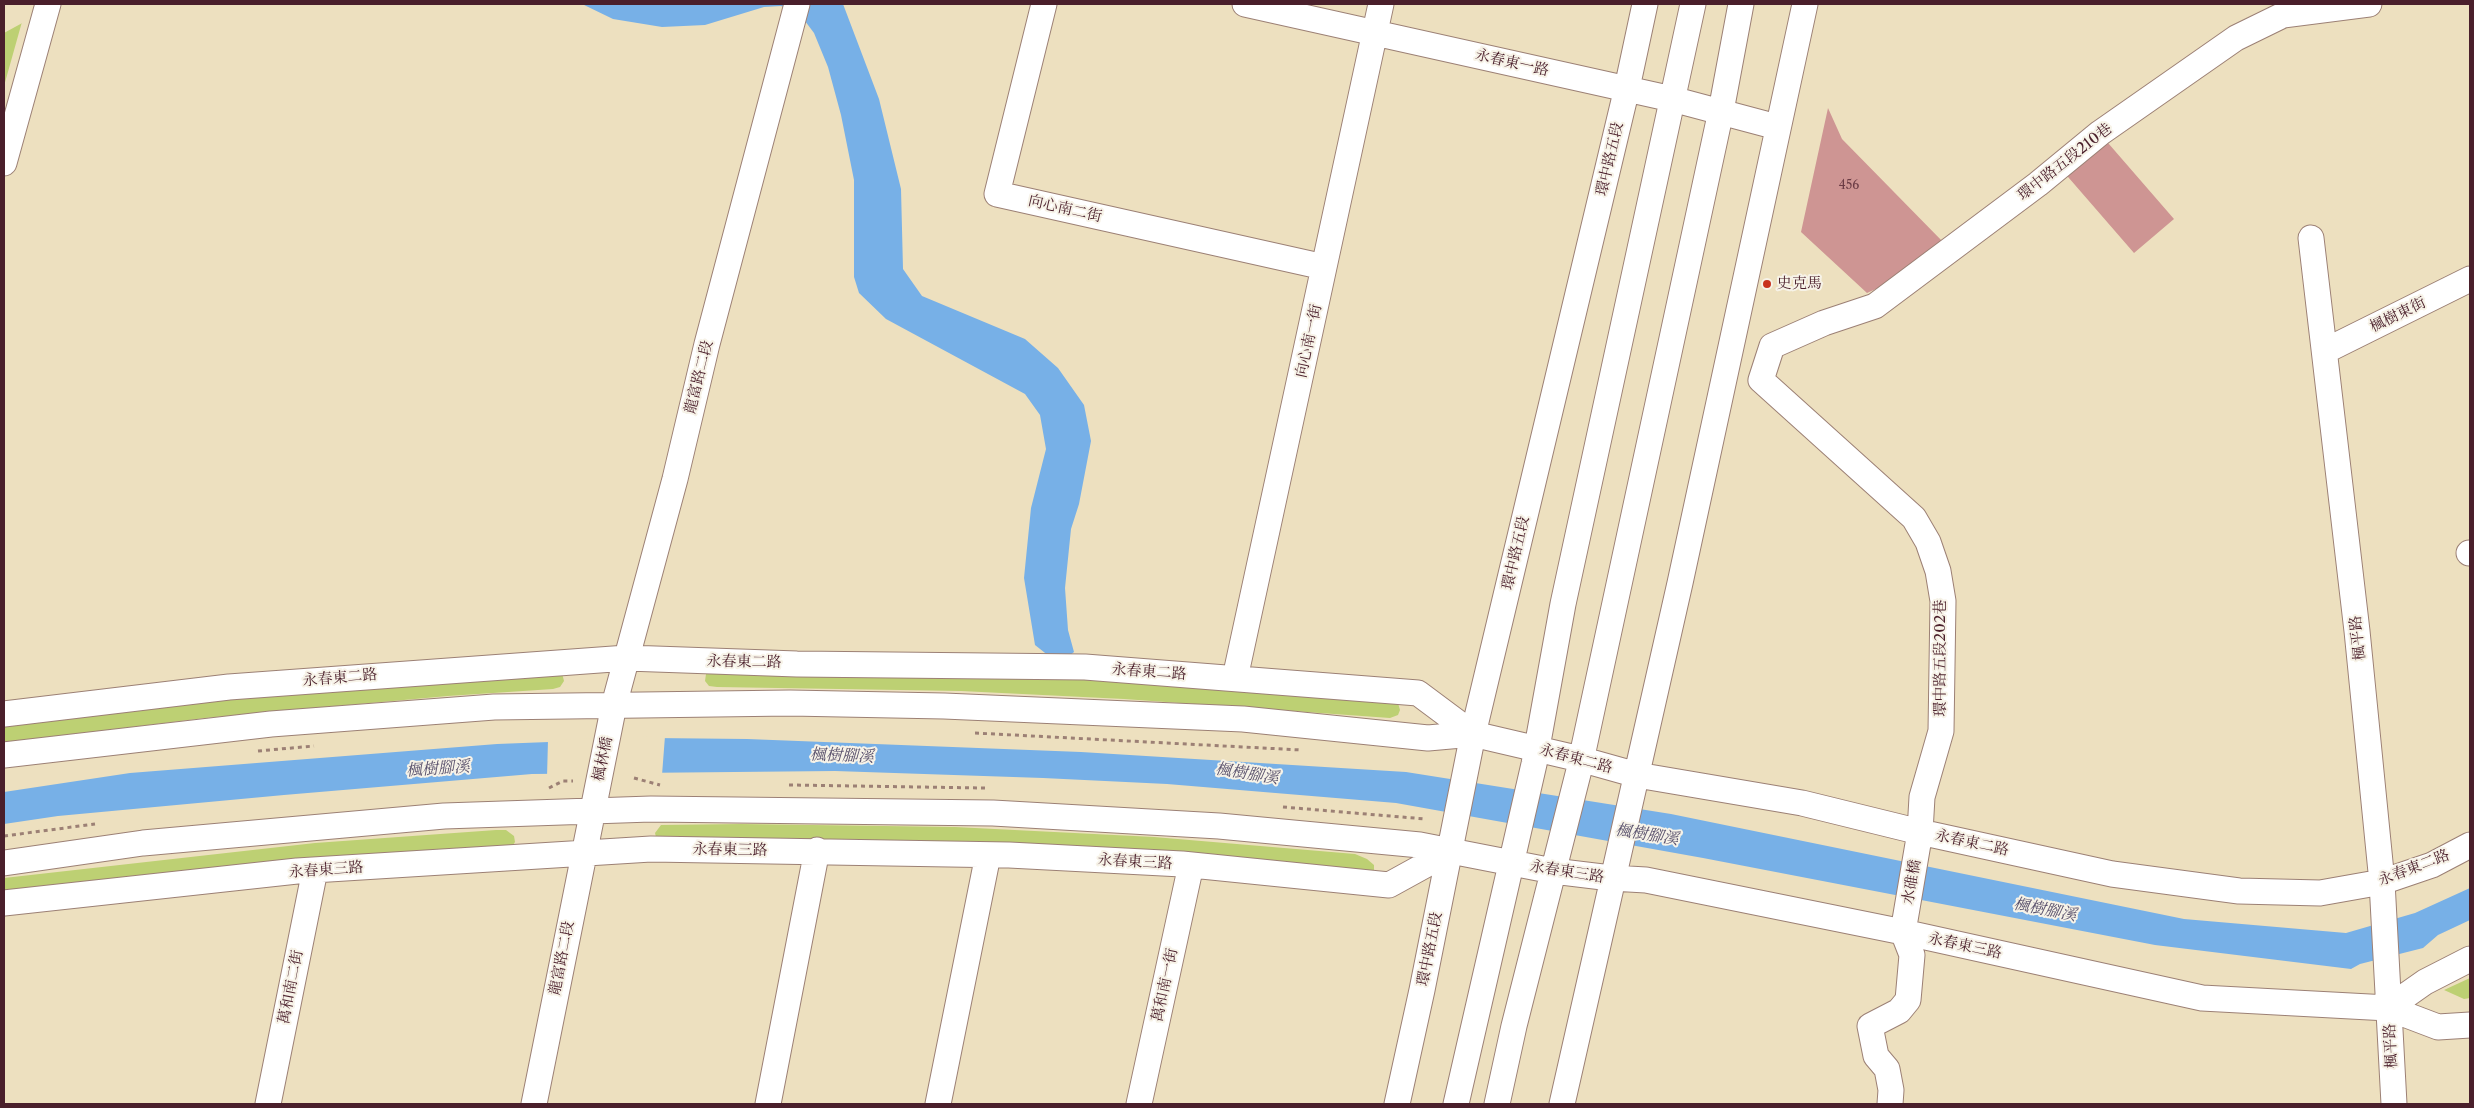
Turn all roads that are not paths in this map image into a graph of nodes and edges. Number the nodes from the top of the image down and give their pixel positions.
1 (48, 4) edge
2 (797, 4) edge
3 (1044, 4) edge
4 (1245, 4) edge
5 (1381, 4) edge
6 (1645, 4) edge
7 (1693, 4) edge
8 (1741, 4) edge
9 (1805, 4) edge
10 (2368, 4) edge
11 (1375, 32) junction
12 (1627, 88) junction
13 (1672, 98) junction
14 (1721, 111) junction
15 (1777, 127) junction
16 (4, 163) edge
17 (2311, 238) dead end
18 (1324, 267) junction
19 (2470, 279) edge
20 (1772, 346) joint
21 (2325, 351) junction
22 (627, 658) junction
23 (1235, 678) junction
24 (614, 705) junction
25 (4, 714) edge
26 (1471, 740) junction
27 (4, 756) edge
28 (1535, 756) junction
29 (1580, 765) junction
30 (1635, 781) junction
31 (591, 813) junction
32 (1920, 832) junction
33 (2470, 845) edge
34 (1451, 846) junction
35 (817, 850) junction
36 (583, 854) junction
37 (988, 855) junction
38 (1512, 857) junction
39 (4, 863) edge
40 (1191, 865) junction
41 (1554, 865) junction
42 (315, 870) junction
43 (1613, 875) junction
44 (2382, 882) junction
45 (4, 903) edge
46 (1903, 932) junction
47 (2470, 959) edge
48 (2388, 998) junction
49 (2470, 1025) edge
50 (268, 1104) edge
51 (534, 1104) edge
52 (768, 1104) edge
53 (938, 1104) edge
54 (1139, 1104) edge
55 (1397, 1104) edge
56 (1456, 1104) edge
57 (1497, 1104) edge
58 (1562, 1104) edge
59 (1890, 1104) edge
60 (2394, 1104) edge

1 - 16 street
2 - 22 street, 龍富路二段
3 - 18 street, 向心南二街
4 - 11 street, 永春東一路
5 - 11 street, 向心南一街
6 - 12 street, 環中路五段
7 - 13 street
8 - 14 street
9 - 15 street
10 - 20 street, 環中路五段210巷
11 - 12 street, 永春東一路
11 - 18 street, 向心南一街
12 - 13 street, 永春東一路
12 - 26 street, 環中路五段
13 - 14 street, 永春東一路
13 - 28 street
14 - 15 street, 永春東一路
14 - 29 street
15 - 30 street
17 - 21 street, 楓平路
18 - 23 street, 向心南一街
19 - 21 street, 楓樹東街
20 - 32 street, 環中路五段202巷
21 - 44 street, 楓平路
22 - 23 street, 永春東二路
22 - 24 street, 龍富路二段
22 - 25 street, 永春東二路
23 - 26 street, 永春東二路
24 - 26 street, 永春東二路
24 - 27 street, 永春東二路
24 - 31 street, 楓林橋
26 - 28 street, 永春東二路
26 - 34 street, 環中路五段
28 - 29 street, 永春東二路
28 - 38 street
29 - 30 street, 永春東二路
29 - 41 street
30 - 32 street, 永春東二路
30 - 43 street
31 - 34 street, 永春東三路
31 - 36 street, 龍富路二段
31 - 39 street, 永春東三路
32 - 44 street, 永春東二路
32 - 46 street, 水碓橋
33 - 44 street, 永春東二路
34 - 38 street, 永春東三路
34 - 40 street, 永春東三路
34 - 55 street, 環中路五段
35 - 36 street, 永春東三路
35 - 37 street, 永春東三路
35 - 52 street
36 - 42 street, 永春東三路
36 - 51 street, 龍富路二段
37 - 40 street, 永春東三路
37 - 53 street
38 - 41 street, 永春東三路
38 - 56 street
40 - 54 street, 萬和南一街
41 - 43 street, 永春東三路
41 - 57 street
42 - 45 street, 永春東三路
42 - 50 street, 萬和南二街
43 - 46 street, 永春東三路
43 - 58 street
44 - 48 street, 楓平路
46 - 48 street, 永春東三路
46 - 59 street
47 - 48 street
48 - 49 street, 永春東三路
48 - 60 street, 楓平路

